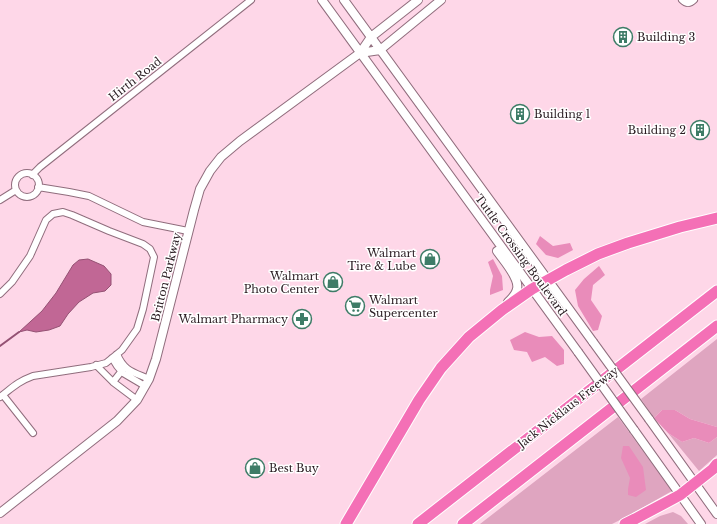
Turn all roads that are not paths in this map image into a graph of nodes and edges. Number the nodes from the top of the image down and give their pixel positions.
1 (251, 0) edge
2 (322, 0) edge
3 (344, 0) edge
4 (418, 0) edge
5 (441, 0) edge
6 (682, 0) edge
7 (694, 0) edge
8 (371, 37) junction
9 (380, 50) junction
10 (360, 53) junction
11 (32, 175) junction
12 (38, 187) junction
13 (16, 190) junction
14 (0, 200) edge
15 (717, 218) edge
16 (487, 228) junction
17 (188, 231) junction
18 (548, 280) junction
19 (532, 289) junction
20 (717, 291) edge
21 (0, 294) edge
22 (502, 310) junction
23 (717, 326) edge
24 (117, 354) junction
25 (112, 358) junction
26 (96, 365) junction
27 (123, 369) junction
28 (113, 382) junction
29 (147, 382) junction
30 (2, 396) edge
31 (137, 400) junction
32 (33, 433) dead end
33 (717, 464) edge
34 (695, 484) junction
35 (680, 495) junction
36 (0, 513) edge
37 (717, 514) edge
38 (346, 524) edge
39 (418, 524) edge
40 (463, 524) edge
41 (625, 524) edge
42 (701, 524) edge

1 - 11 street, Hirth Road
2 - 10 main road, Tuttle Crossing Boulevard
3 - 8 main road, Tuttle Crossing Boulevard
4 - 8 main road
5 - 9 main road
6 - 7 street
8 - 9 main road, Tuttle Crossing Boulevard
8 - 10 main road
9 - 10 main road
9 - 18 main road, Tuttle Crossing Boulevard
10 - 16 main road, Tuttle Crossing Boulevard
10 - 17 main road, Britton Parkway
11 - 12 street
11 - 13 street
12 - 13 street
12 - 17 street
13 - 14 street
15 - 18 highway
16 - 19 main road, Tuttle Crossing Boulevard
16 - 22 main road
17 - 29 main road, Britton Parkway
18 - 19 highway
18 - 34 main road, Tuttle Crossing Boulevard, bridge
19 - 22 highway
19 - 35 main road, Tuttle Crossing Boulevard, bridge
20 - 39 highway, Jack Nicklaus Freeway
21 - 24 street
22 - 38 highway
23 - 40 highway
24 - 25 street
24 - 27 street
25 - 26 street
25 - 27 street
26 - 28 street
26 - 30 street
27 - 28 street
27 - 29 street
28 - 31 street
29 - 31 main road, Britton Parkway
30 - 32 street
31 - 36 main road, Britton Parkway
33 - 34 highway
34 - 35 highway
34 - 37 main road, Tuttle Crossing Boulevard
35 - 41 highway
35 - 42 main road, Tuttle Crossing Boulevard

